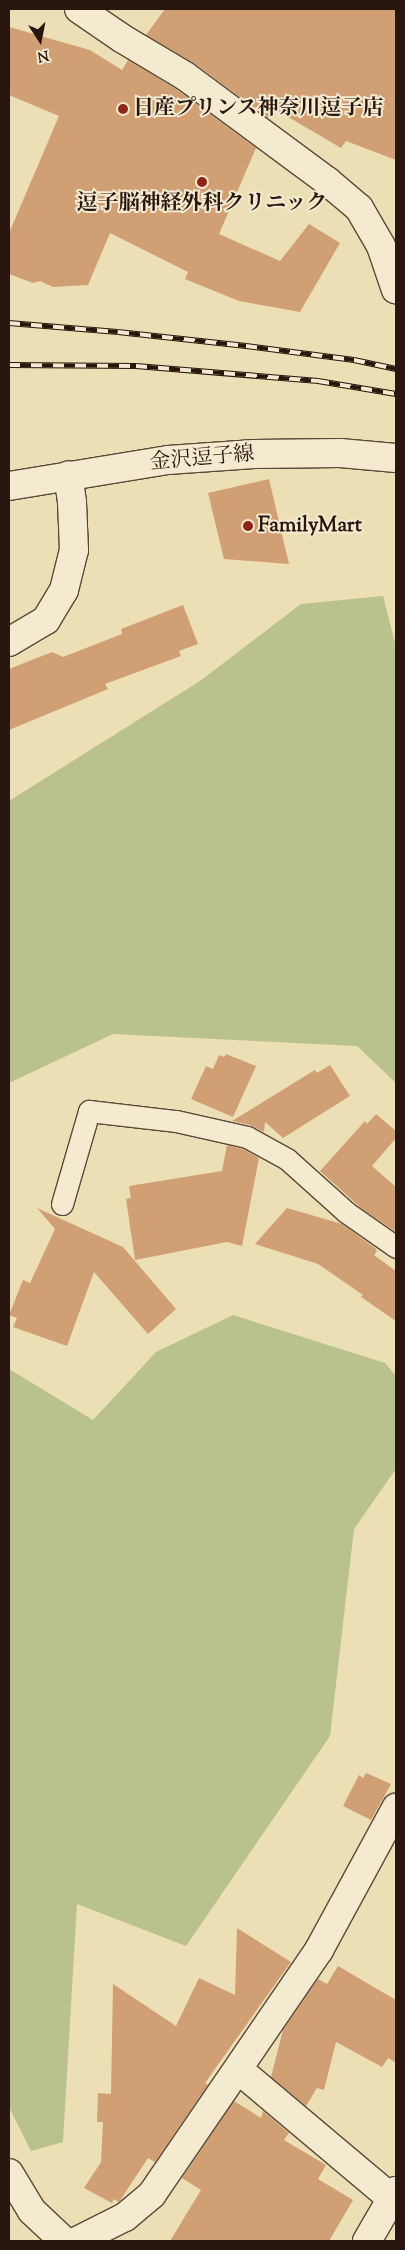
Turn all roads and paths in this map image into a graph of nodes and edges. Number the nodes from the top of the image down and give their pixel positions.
1 (79, 9) edge
2 (396, 290) edge
3 (396, 458) edge
4 (68, 475) junction
5 (9, 486) edge
6 (9, 642) edge
7 (62, 1204) dead end
8 (396, 1247) edge
9 (396, 1808) edge
10 (239, 2070) junction
11 (9, 2173) edge
12 (395, 2197) edge
13 (64, 2241) edge
14 (77, 2241) edge
15 (367, 2241) edge

1 - 2 street
3 - 4 street, 金沢逗子線
4 - 5 street, 金沢逗子線
4 - 6 street
7 - 8 lane
9 - 10 street
10 - 12 street
10 - 14 street
11 - 13 street
12 - 15 street

